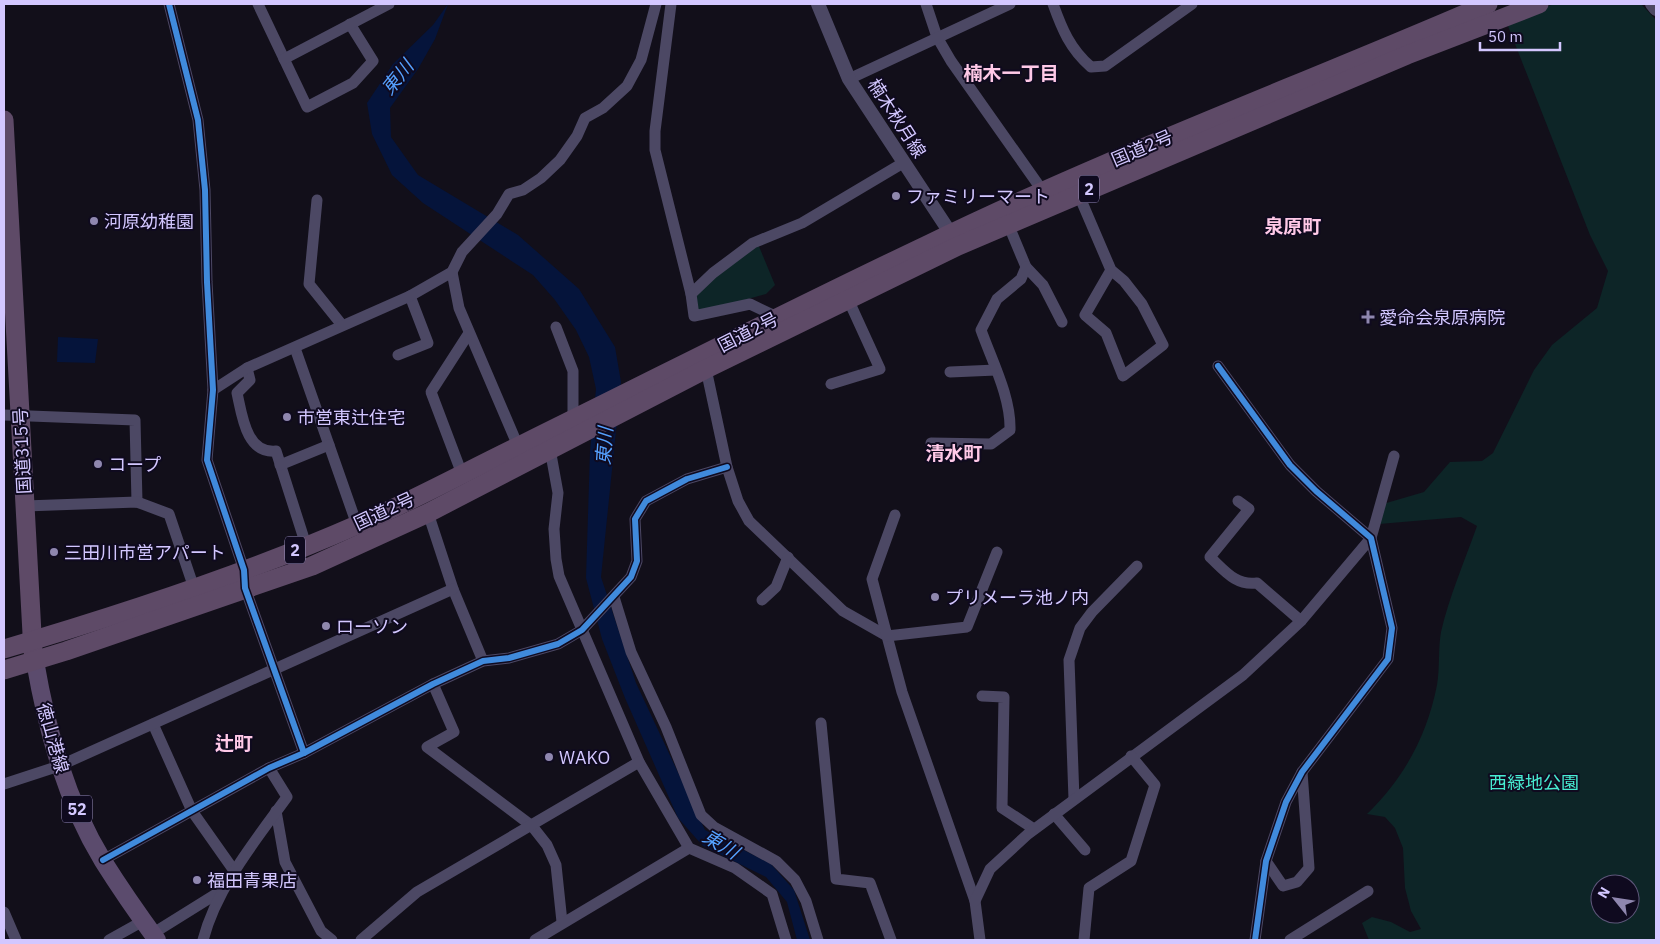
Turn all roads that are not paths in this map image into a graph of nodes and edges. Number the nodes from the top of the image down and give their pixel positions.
1 (169, 4) edge
2 (258, 4) edge
3 (389, 4) edge
4 (656, 4) edge
5 (671, 4) edge
6 (818, 4) edge
7 (926, 4) edge
8 (1010, 4) edge
9 (1052, 4) edge
10 (1192, 4) edge
11 (1488, 4) edge
12 (1539, 4) edge
13 (1652, 4) edge
14 (1656, 9) edge
15 (350, 24) junction
16 (937, 37) junction
17 (284, 59) junction
18 (849, 79) junction
19 (4, 120) edge
20 (903, 163) junction
21 (1042, 190) junction
22 (1078, 193) junction
23 (317, 200) dead end
24 (1008, 224) junction
25 (7, 235) edge
26 (955, 239) junction
27 (1026, 267) junction
28 (1111, 270) junction
29 (452, 272) junction
30 (691, 294) junction
31 (410, 296) junction
32 (848, 300) junction
33 (778, 317) junction
34 (1062, 322) dead end
35 (342, 325) junction
36 (556, 326) dead end
37 (469, 333) junction
38 (295, 348) junction
39 (398, 355) dead end
40 (1218, 366) dead end
41 (247, 368) junction
42 (706, 369) junction
43 (996, 370) junction
44 (950, 372) dead end
45 (831, 384) dead end
46 (212, 390) junction
47 (647, 391) junction
48 (12, 416) edge
49 (574, 428) junction
50 (931, 443) dead end
51 (329, 445) junction
52 (518, 446) junction
53 (550, 449) junction
54 (1394, 456) dead end
55 (280, 466) junction
56 (727, 467) junction
57 (462, 474) junction
58 (1238, 501) dead end
59 (138, 502) junction
60 (25, 506) junction
61 (428, 513) junction
62 (895, 516) dead end
63 (357, 525) junction
64 (1371, 538) junction
65 (306, 545) junction
66 (997, 552) dead end
67 (788, 557) junction
68 (1137, 566) dead end
69 (244, 579) junction
70 (194, 588) junction
71 (453, 589) junction
72 (614, 597) junction
73 (762, 600) dead end
74 (1301, 622) junction
75 (582, 630) junction
76 (887, 636) junction
77 (31, 641) junction
78 (4, 649) edge
79 (35, 661) junction
80 (483, 661) junction
81 (4, 670) edge
82 (274, 671) junction
83 (433, 684) junction
84 (982, 696) dead end
85 (821, 723) dead end
86 (153, 724) junction
87 (304, 753) junction
88 (1131, 756) junction
89 (639, 762) junction
90 (59, 766) junction
91 (269, 768) junction
92 (1302, 772) junction
93 (4, 784) edge
94 (1074, 799) junction
95 (192, 810) junction
96 (276, 812) junction
97 (1054, 814) junction
98 (532, 826) junction
99 (1034, 828) junction
100 (689, 848) junction
101 (1085, 850) dead end
102 (102, 860) junction
103 (1266, 861) junction
104 (235, 872) junction
105 (221, 891) junction
106 (1368, 891) dead end
107 (975, 901) junction
108 (4, 912) edge
109 (562, 922) junction
110 (150, 932) edge
111 (15, 940) edge
112 (109, 940) edge
113 (202, 940) edge
114 (332, 940) edge
115 (361, 940) edge
116 (534, 940) edge
117 (786, 940) edge
118 (818, 940) edge
119 (891, 940) edge
120 (980, 940) edge
121 (1084, 940) edge
122 (1255, 940) edge
123 (1290, 940) edge

1 - 46 street
2 - 17 street
3 - 15 street
4 - 29 street
5 - 30 street
6 - 18 street, 楠木秋月線
7 - 16 street
8 - 16 street
9 - 10 street
11 - 21 highway, 国道2号 / 2
12 - 22 highway, 国道2号 / 2
13 - 14 street
15 - 17 street
15 - 17 street
16 - 18 street
16 - 21 street
18 - 20 street, 楠木秋月線
19 - 25 highway, 国道315号
20 - 26 street, 楠木秋月線
20 - 30 street
21 - 26 highway, 国道2号 / 2
22 - 24 highway, 国道2号 / 2
22 - 28 street
23 - 35 street
24 - 26 highway, 国道2号 / 2
24 - 27 street
25 - 48 highway, 国道315号
26 - 32 highway, 国道2号 / 2
26 - 33 highway, 国道2号 / 2
27 - 34 street
27 - 43 street
28 - 28 street
29 - 31 street
29 - 37 street
30 - 33 street
31 - 35 street
31 - 39 street
32 - 42 highway, 国道2号 / 2
32 - 45 street
33 - 47 highway, 国道2号 / 2
35 - 38 street
36 - 49 street
37 - 52 street
37 - 57 street
38 - 41 street
38 - 51 street
40 - 64 street
41 - 46 street
41 - 55 street
42 - 47 highway, 国道2号 / 2
42 - 56 street
43 - 44 street
43 - 50 street
46 - 69 street
47 - 49 highway, 国道2号 / 2
48 - 59 street
48 - 60 highway, 国道315号
49 - 52 highway, 国道2号 / 2
49 - 53 highway, 2
51 - 55 street
51 - 63 street
52 - 57 highway, 国道2号 / 2
53 - 61 highway, 国道2号 / 2
53 - 75 street
54 - 64 street
55 - 65 street
56 - 67 street
56 - 72 street
57 - 63 highway, 国道2号 / 2
58 - 74 street
59 - 60 street
59 - 70 street
60 - 77 highway, 国道315号
61 - 69 highway, 国道2号 / 2
61 - 71 street
62 - 76 street
63 - 65 highway, 国道2号 / 2
64 - 74 street
64 - 92 street
65 - 69 highway, 国道2号 / 2
66 - 76 street
67 - 73 street
67 - 76 street
68 - 94 street
69 - 70 highway, 国道2号 / 2
69 - 79 highway, 国道2号 / 2
69 - 82 street
70 - 77 highway, 国道2号 / 2
71 - 80 street
71 - 82 street
72 - 75 street
72 - 118 street
74 - 88 street
75 - 80 street
75 - 89 street
76 - 107 street
77 - 78 highway, 国道2号 / 2
77 - 79 highway, 国道315号
79 - 81 highway, 国道2号 / 2
79 - 90 main road, 徳山港線 / 52
80 - 83 street
82 - 86 street
82 - 87 street
83 - 87 street
83 - 98 street
84 - 99 street
85 - 119 street
86 - 90 street
86 - 95 street
87 - 91 street
88 - 94 street
88 - 121 street
89 - 98 street
89 - 100 street
90 - 93 street
90 - 102 main road, 徳山港線 / 52
91 - 95 street
91 - 96 street
92 - 103 street
92 - 103 street
94 - 97 street
95 - 102 street
95 - 104 street
96 - 104 street
96 - 114 street
97 - 99 street
97 - 101 street
98 - 109 street
98 - 115 street
99 - 107 street
100 - 109 street
100 - 117 street
102 - 110 main road, 徳山港線 / 52
103 - 122 street
104 - 105 street
105 - 110 street
105 - 113 street
106 - 123 street
107 - 120 street
108 - 111 street
109 - 116 street
110 - 112 street

